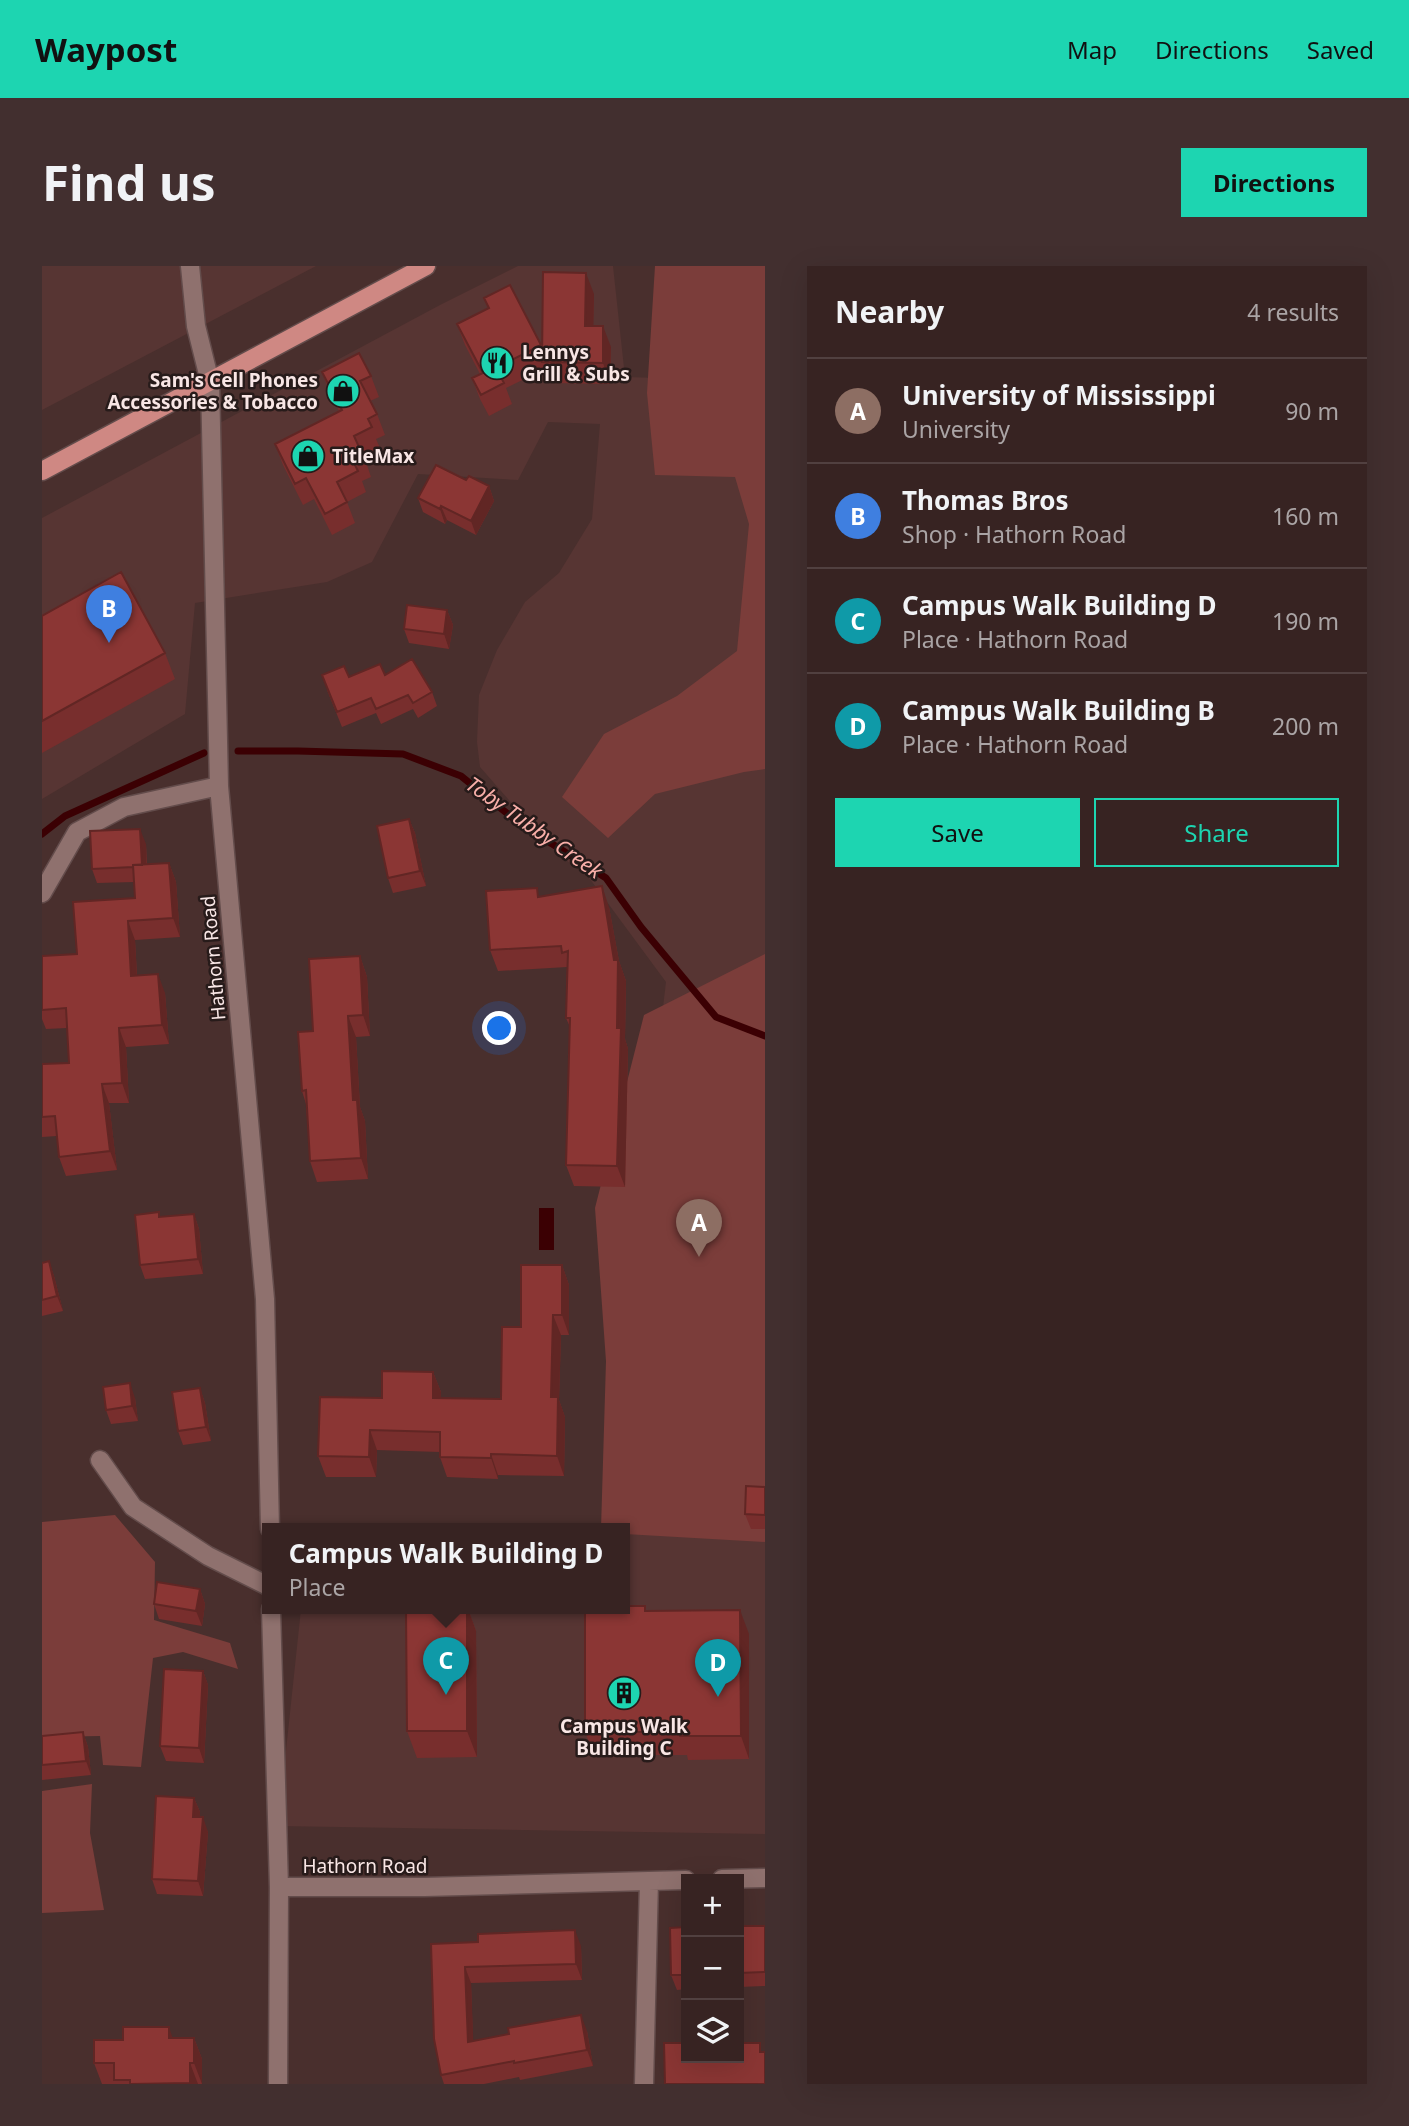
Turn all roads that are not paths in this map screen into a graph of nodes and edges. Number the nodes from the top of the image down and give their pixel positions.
1 (190, 266) edge
2 (426, 266) edge
3 (210, 382) junction
4 (42, 471) edge
5 (219, 786) junction
6 (42, 893) edge
7 (100, 1460) dead end
8 (270, 1523) edge
9 (262, 1583) edge
10 (271, 1614) edge
11 (744, 1878) edge
12 (765, 1878) edge
13 (681, 1880) edge
14 (649, 1881) junction
15 (279, 1886) junction
16 (278, 2084) edge
17 (644, 2084) edge

1 - 3 street, Hathorn Road
2 - 3 main road
3 - 4 main road
3 - 5 street, Hathorn Road
5 - 6 street
5 - 8 street, Hathorn Road
7 - 9 street
10 - 15 street, Hathorn Road
11 - 12 street
13 - 14 street, Hathorn Road
14 - 15 street, Hathorn Road
14 - 17 street
15 - 16 street

